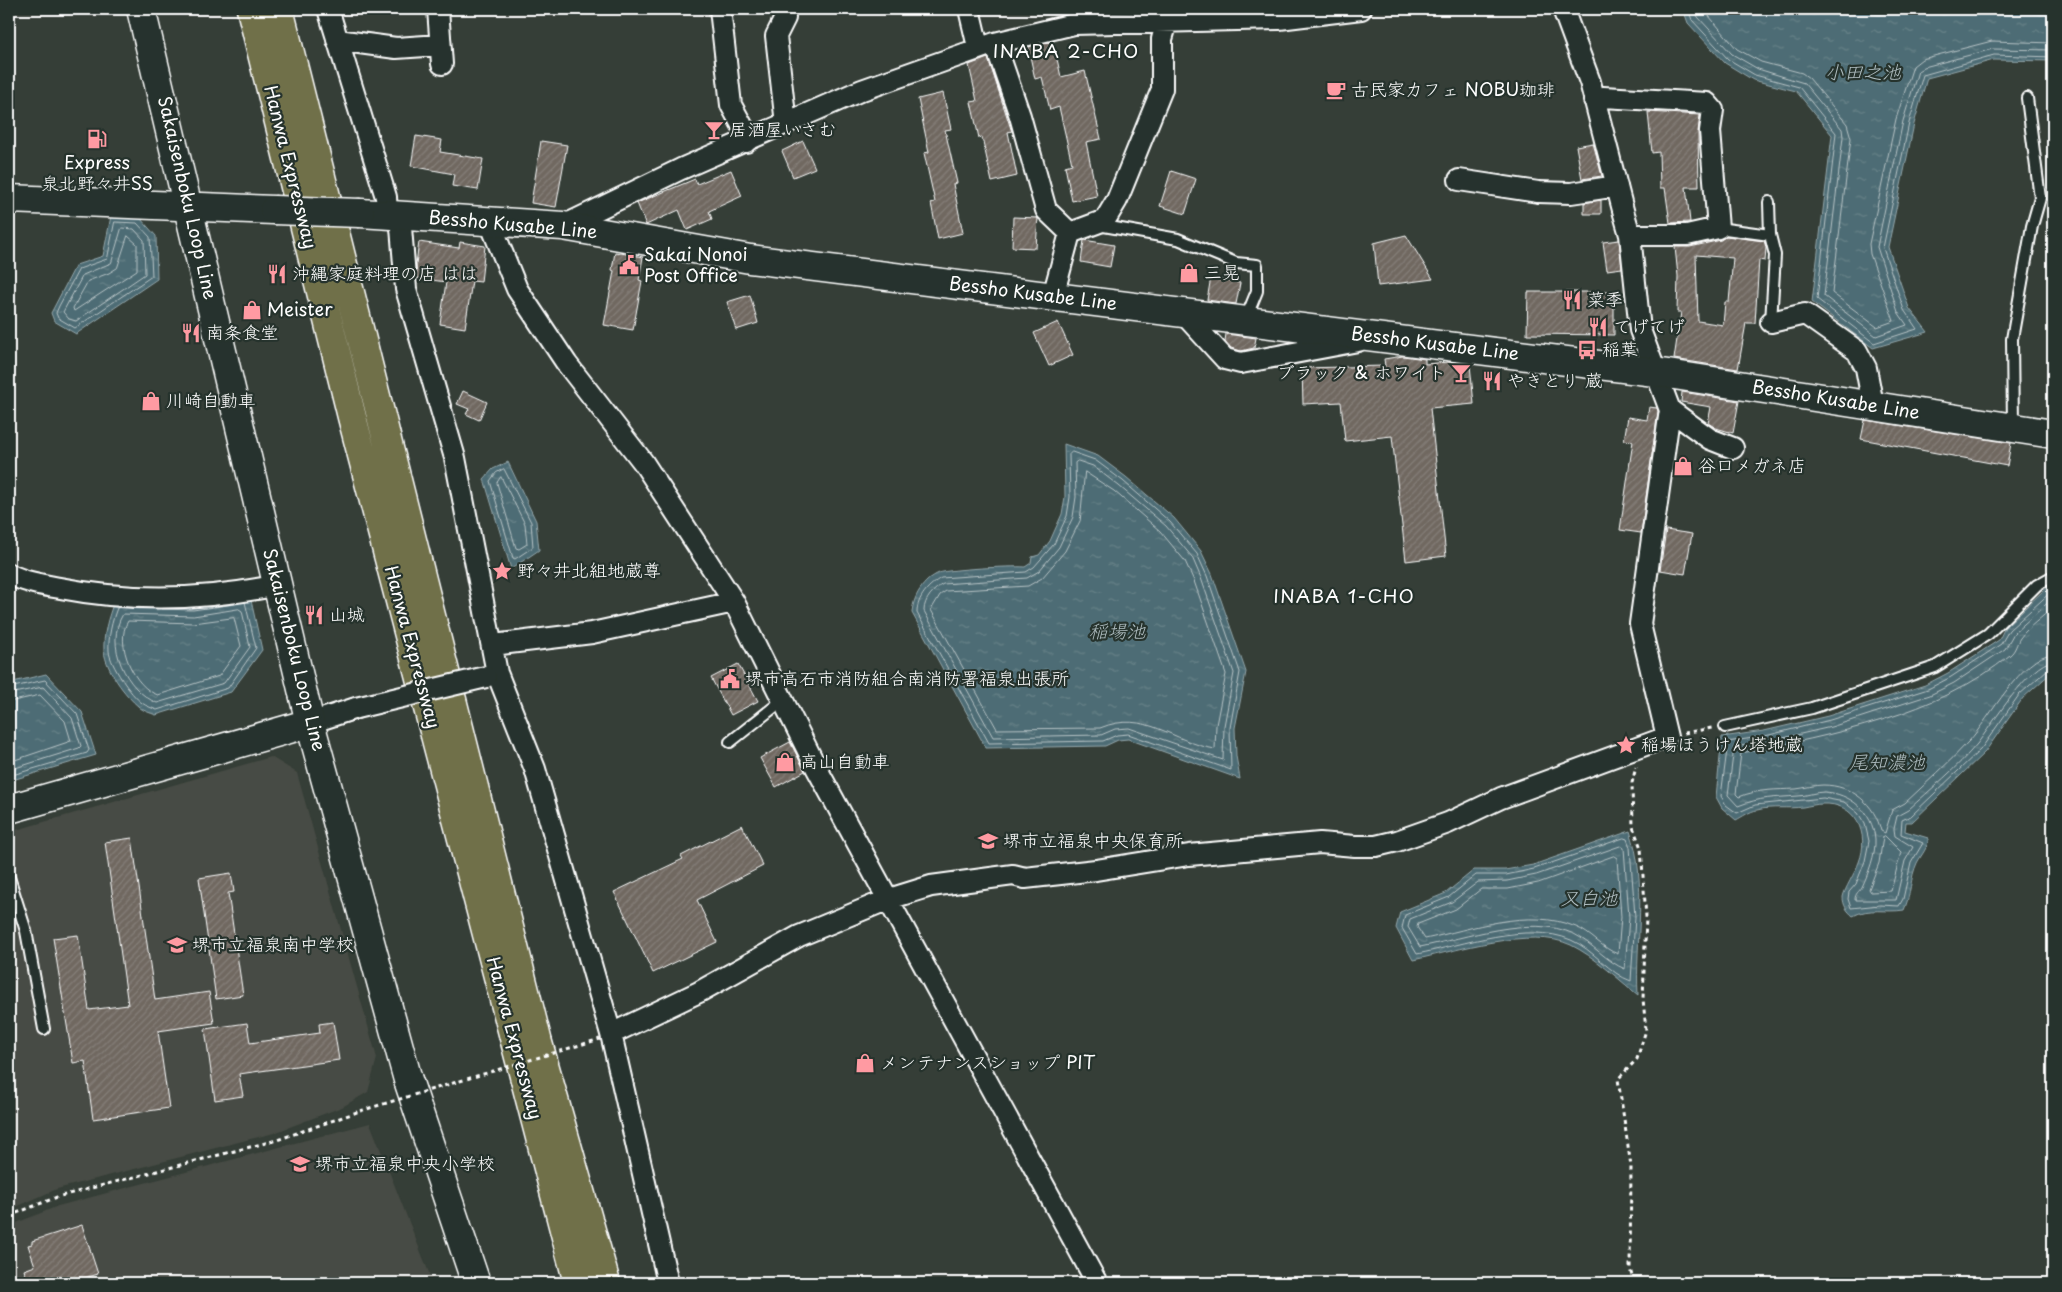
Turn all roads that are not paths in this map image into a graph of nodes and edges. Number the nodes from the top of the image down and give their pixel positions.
1 (141, 9) edge
2 (251, 9) edge
3 (280, 9) edge
4 (328, 9) edge
5 (438, 9) edge
6 (720, 9) edge
7 (784, 9) edge
8 (969, 9) edge
9 (1361, 9) edge
10 (1563, 9) edge
11 (1167, 22) junction
12 (337, 40) junction
13 (987, 45) junction
14 (2027, 98) dead end
15 (1594, 100) junction
16 (786, 124) junction
17 (746, 142) junction
18 (1459, 180) dead end
19 (1617, 186) junction
20 (9, 199) edge
21 (1769, 202) dead end
22 (189, 206) junction
23 (394, 215) junction
24 (488, 220) junction
25 (1094, 224) junction
26 (563, 226) junction
27 (1718, 228) junction
28 (1070, 233) junction
29 (1630, 235) junction
30 (1770, 235) junction
31 (1052, 296) junction
32 (1182, 312) junction
33 (1245, 320) junction
34 (1771, 322) joint
35 (1378, 337) junction
36 (1655, 372) junction
37 (1873, 406) junction
38 (1670, 410) junction
39 (2013, 428) junction
40 (2053, 434) edge
41 (1733, 448) dead end
42 (9, 574) edge
43 (2053, 576) edge
44 (278, 585) junction
45 (734, 602) junction
46 (493, 645) junction
47 (491, 675) junction
48 (783, 700) junction
49 (310, 723) junction
50 (1725, 727) road end
51 (730, 742) dead end
52 (9, 809) edge
53 (9, 877) edge
54 (889, 899) junction
55 (44, 1029) dead end
56 (606, 1036) junction
57 (476, 1283) edge
58 (578, 1283) edge
59 (606, 1283) edge
60 (668, 1283) edge
61 (1097, 1283) edge

1 - 22 main road, Sakaisenboku Loop Line
2 - 58 highway, Hanwa Expressway
3 - 59 highway, Hanwa Expressway
4 - 12 street
5 - 12 street
6 - 17 street
7 - 16 street
8 - 13 street
9 - 11 street
10 - 15 street
11 - 13 street
11 - 25 street
12 - 23 street
13 - 16 street
13 - 28 street
14 - 39 lane
15 - 19 street
15 - 27 street
16 - 17 street
17 - 26 street
18 - 19 street
19 - 29 street
20 - 22 main road, Bessho Kusabe Line
21 - 30 lane
22 - 23 main road, Bessho Kusabe Line, bridge
22 - 44 main road, Sakaisenboku Loop Line
23 - 24 main road, Bessho Kusabe Line
23 - 46 street
24 - 26 main road, Bessho Kusabe Line
24 - 45 street
25 - 28 street
25 - 33 lane
26 - 31 main road, Bessho Kusabe Line
27 - 29 street
27 - 30 lane
28 - 31 street
29 - 36 street
30 - 34 lane
31 - 32 main road, Bessho Kusabe Line
32 - 33 main road, Bessho Kusabe Line
32 - 35 street
33 - 35 main road, Bessho Kusabe Line
34 - 37 street
35 - 36 main road, Bessho Kusabe Line
36 - 37 main road, Bessho Kusabe Line
36 - 38 street
37 - 39 main road, Bessho Kusabe Line
38 - 41 street
38 - 54 street
39 - 40 main road, Bessho Kusabe Line
42 - 44 street
43 - 50 lane
44 - 49 main road, Sakaisenboku Loop Line
45 - 46 street
45 - 48 street
46 - 47 street
47 - 49 street, bridge
47 - 56 street
48 - 51 lane
48 - 54 street
49 - 52 main road
49 - 57 main road, Sakaisenboku Loop Line
53 - 55 lane
54 - 56 street
54 - 61 street
56 - 60 street

